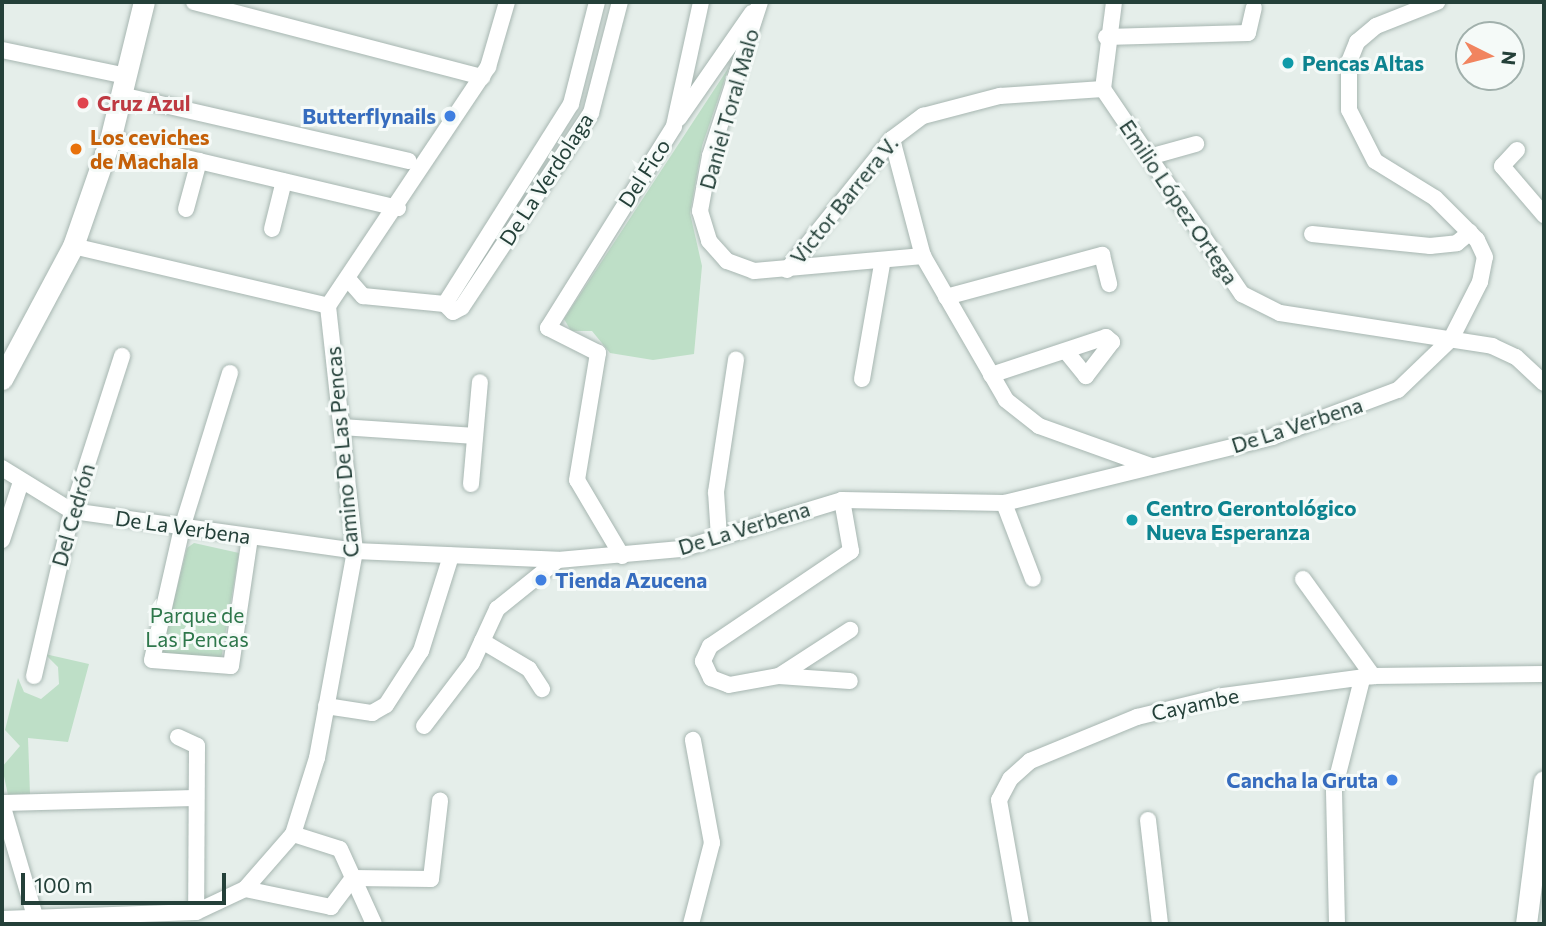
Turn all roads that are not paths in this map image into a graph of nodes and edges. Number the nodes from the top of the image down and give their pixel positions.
1 (144, 2) edge
2 (194, 2) edge
3 (507, 2) edge
4 (597, 2) edge
5 (620, 2) edge
6 (701, 2) edge
7 (760, 2) edge
8 (1114, 2) edge
9 (1437, 2) edge
10 (1254, 8) dead end
11 (1106, 37) junction
12 (2, 50) edge
13 (482, 77) junction
14 (123, 86) junction
15 (1103, 89) junction
16 (674, 126) junction
17 (892, 139) junction
18 (110, 140) junction
19 (1196, 144) dead end
20 (1517, 150) dead end
21 (1149, 157) junction
22 (199, 161) junction
23 (409, 161) dead end
24 (284, 181) junction
25 (398, 208) junction
26 (186, 209) dead end
27 (1544, 215) edge
28 (272, 229) dead end
29 (1470, 232) junction
30 (1312, 234) dead end
31 (73, 246) junction
32 (923, 256) junction
33 (882, 264) junction
34 (787, 270) junction
35 (348, 279) junction
36 (1109, 284) dead end
37 (946, 297) junction
38 (445, 304) junction
39 (328, 306) junction
40 (1451, 339) junction
41 (1066, 351) dead end
42 (122, 356) dead end
43 (736, 359) dead end
44 (230, 373) dead end
45 (991, 375) junction
46 (1542, 377) edge
47 (2, 379) edge
48 (862, 379) dead end
49 (480, 382) dead end
50 (342, 427) junction
51 (475, 436) junction
52 (1151, 466) junction
53 (9, 476) edge
54 (471, 484) dead end
55 (842, 500) junction
56 (1004, 503) junction
57 (72, 511) junction
58 (182, 528) junction
59 (250, 537) junction
60 (719, 537) junction
61 (2, 540) edge
62 (355, 551) junction
63 (451, 556) junction
64 (622, 556) junction
65 (558, 560) junction
66 (1032, 579) dead end
67 (1303, 579) dead end
68 (850, 630) dead end
69 (482, 641) junction
70 (1544, 674) edge
71 (34, 676) dead end
72 (779, 676) junction
73 (1367, 678) junction
74 (850, 681) dead end
75 (542, 689) dead end
76 (326, 706) junction
77 (424, 726) dead end
78 (178, 737) dead end
79 (693, 740) dead end
80 (1544, 781) edge
81 (196, 798) junction
82 (440, 801) dead end
83 (2, 804) edge
84 (1149, 820) dead end
85 (293, 834) junction
86 (353, 878) junction
87 (245, 889) junction
88 (196, 912) junction
89 (35, 916) junction
90 (2, 919) edge
91 (171, 920) edge
92 (374, 924) edge
93 (691, 924) edge
94 (1021, 924) edge
95 (1160, 924) edge
96 (1337, 924) edge
97 (1526, 924) edge

1 - 14 street
2 - 13 street
3 - 13 street
4 - 38 street, De La Verdolaga
5 - 38 street, De La Verdolaga
6 - 16 street, Del Fico
7 - 16 street
7 - 34 street, Daniel Toral Malo
8 - 11 street
9 - 29 street
10 - 11 street
11 - 15 street
12 - 14 street
13 - 25 street
14 - 18 street
14 - 23 street
15 - 17 street, Victor Barrera V.
15 - 21 street, Emilio López Ortega
16 - 64 street, Del Fico
17 - 32 street
17 - 34 street, Victor Barrera V.
18 - 22 street
18 - 31 street
19 - 21 street
20 - 27 street
21 - 40 street, Emilio López Ortega
22 - 24 street
22 - 26 street
24 - 25 street
24 - 28 street
25 - 35 street
29 - 30 street
29 - 40 street
31 - 39 street
31 - 47 street
32 - 33 street, Daniel Toral Malo
32 - 37 street
33 - 34 street, Daniel Toral Malo
33 - 48 street
35 - 38 street
35 - 39 street
36 - 37 street
37 - 45 street
39 - 50 street, Camino De Las Pencas
40 - 46 street, Emilio López Ortega
40 - 52 street, De La Verbena
41 - 45 street
42 - 57 street, Del Cedrón
43 - 60 street
44 - 58 street
45 - 52 street
49 - 51 street
50 - 51 street
50 - 62 street, Camino De Las Pencas
51 - 54 street
52 - 56 street, De La Verbena
53 - 57 street, De La Verbena
53 - 61 street
55 - 56 street, De La Verbena
55 - 60 street, De La Verbena
55 - 72 street
56 - 66 street
57 - 58 street, De La Verbena
57 - 71 street, Del Cedrón
58 - 59 street, De La Verbena
58 - 59 street
59 - 62 street, De La Verbena
60 - 64 street, De La Verbena
62 - 63 street, De La Verbena
62 - 76 street, Camino De Las Pencas
63 - 65 street, De La Verbena
63 - 76 street
64 - 65 street, De La Verbena
65 - 69 street
67 - 73 street
68 - 72 street
69 - 75 street
69 - 77 street
70 - 73 street, Cayambe
72 - 74 street
73 - 94 street, Cayambe
73 - 96 street
76 - 85 street, Camino De Las Pencas
78 - 81 street
79 - 93 street
80 - 97 street
81 - 83 street
81 - 88 street
82 - 86 street
83 - 89 street
84 - 95 street
85 - 86 street
85 - 87 street, Camino De Las Pencas
86 - 87 street
86 - 92 street
87 - 88 street, Camino De Las Pencas
88 - 91 street, Camino De Las Pencas
89 - 90 street, Camino De Las Pencas
89 - 91 street, Camino De Las Pencas

